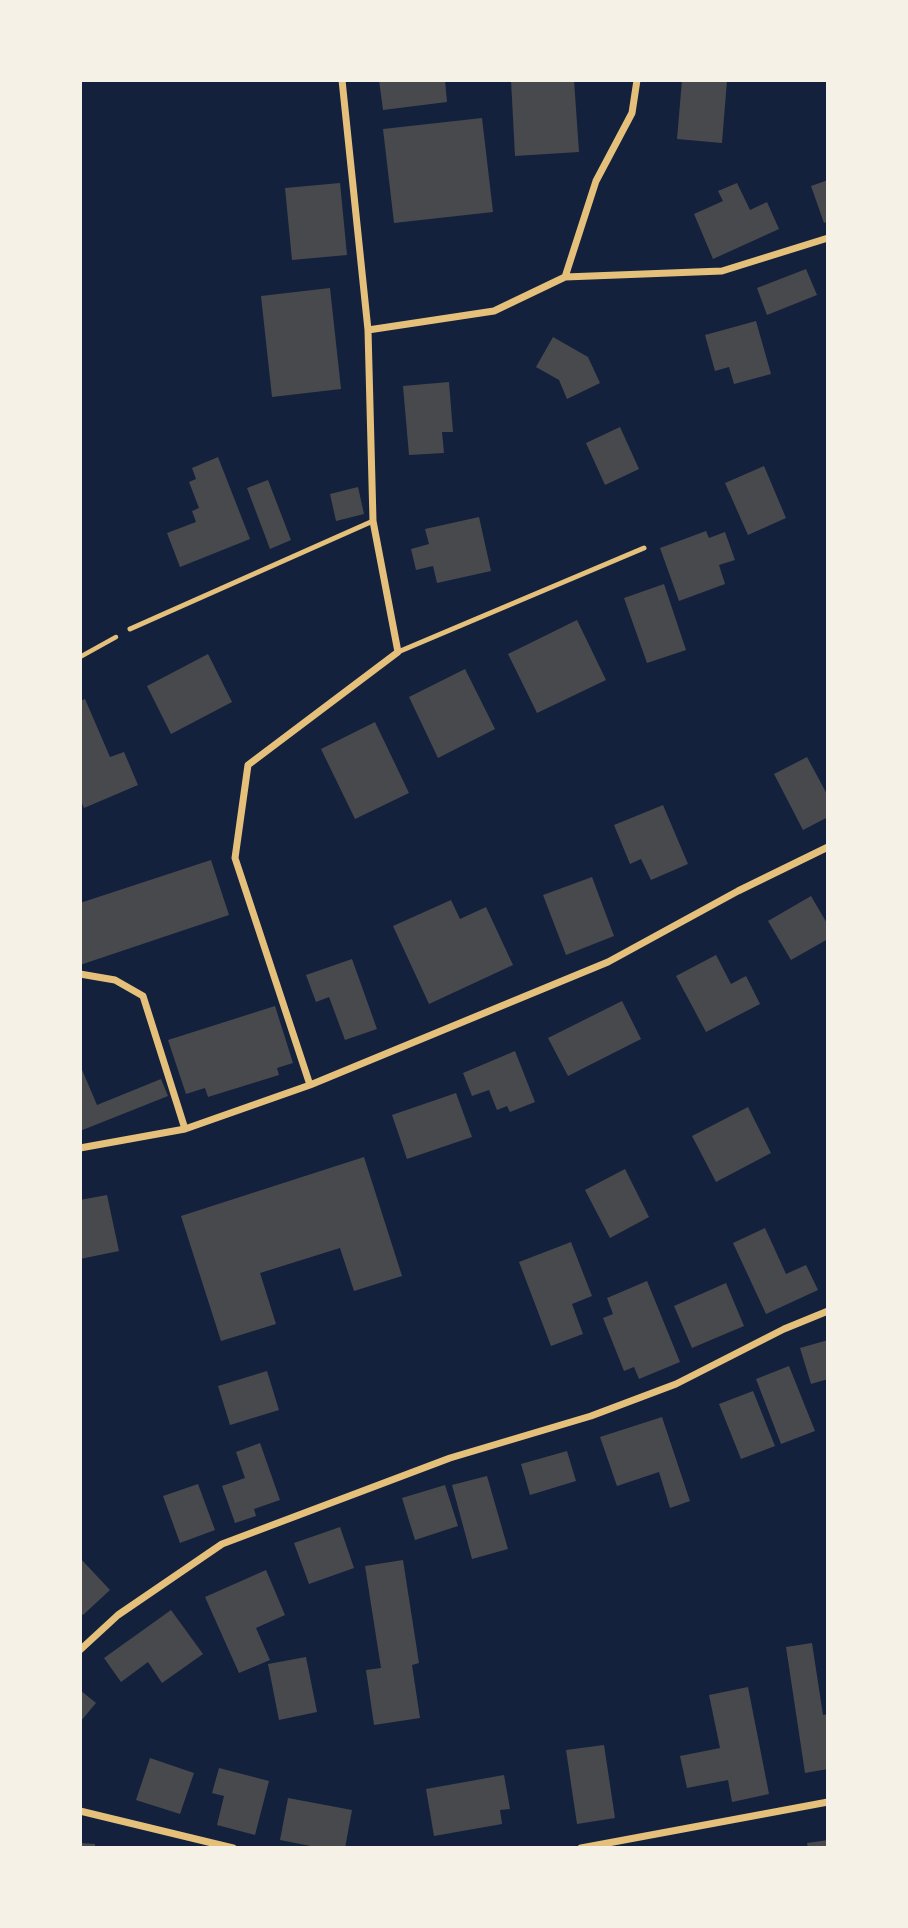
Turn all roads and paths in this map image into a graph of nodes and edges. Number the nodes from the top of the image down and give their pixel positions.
1 (342, 80) edge
2 (637, 80) edge
3 (828, 238) edge
4 (565, 277) junction
5 (368, 330) junction
6 (373, 521) junction
7 (644, 548) dead end
8 (130, 629) joint
9 (398, 652) junction
10 (80, 657) edge
11 (828, 847) edge
12 (80, 974) edge
13 (310, 1085) junction
14 (185, 1129) junction
15 (80, 1149) edge
16 (828, 1311) edge
17 (80, 1650) edge
18 (828, 1802) edge
19 (80, 1811) edge
20 (233, 1847) edge
21 (581, 1847) edge

1 - 5 street
2 - 4 street
3 - 4 street
4 - 5 street
5 - 6 street
6 - 8 lane
6 - 9 street
7 - 9 lane
8 - 10 path
9 - 13 street
11 - 13 street
12 - 14 street
13 - 14 street
14 - 15 street
16 - 17 street
18 - 21 street
19 - 20 street

